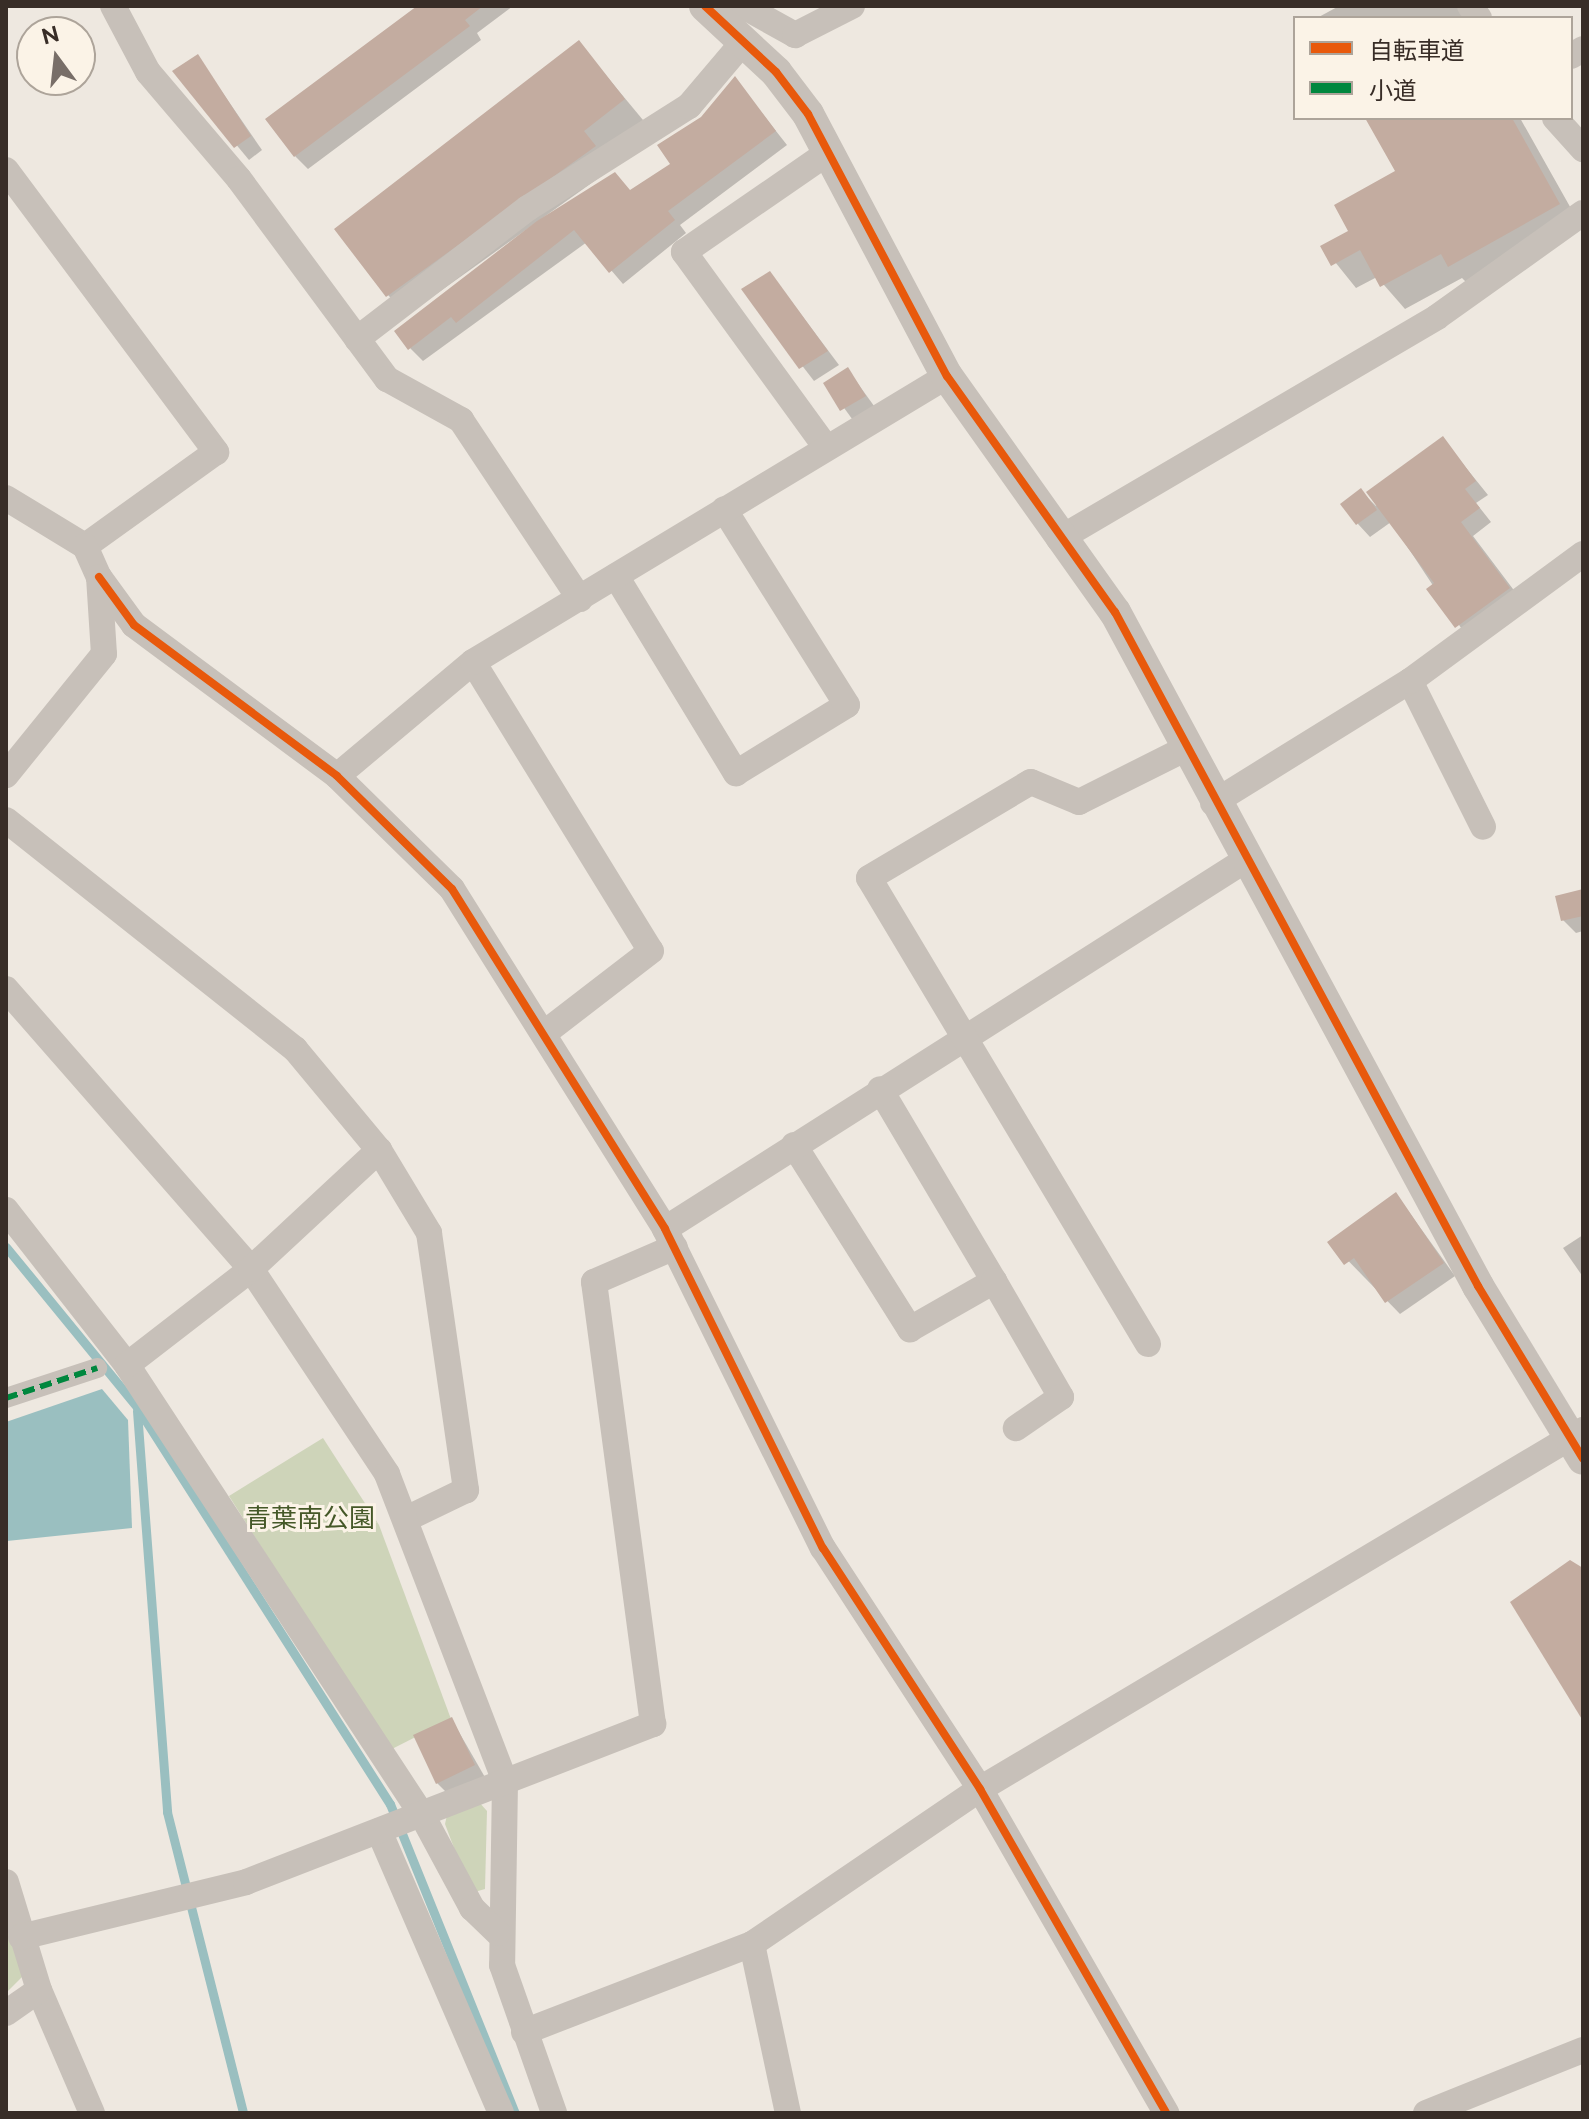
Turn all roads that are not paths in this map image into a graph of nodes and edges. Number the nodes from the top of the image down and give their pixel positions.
1 (113, 6) edge
2 (705, 6) edge
3 (743, 6) edge
4 (852, 6) edge
5 (743, 42) junction
6 (1557, 120) edge
7 (1583, 149) edge
8 (829, 152) junction
9 (6, 170) edge
10 (1583, 213) edge
11 (357, 339) junction
12 (947, 376) junction
13 (825, 446) junction
14 (6, 498) edge
15 (724, 509) junction
16 (1059, 539) junction
17 (85, 546) junction
18 (1583, 554) edge
19 (616, 576) junction
20 (99, 577) junction
21 (580, 599) junction
22 (473, 662) junction
23 (1410, 681) junction
24 (1185, 749) junction
25 (6, 775) edge
26 (337, 776) junction
27 (1213, 803) junction
28 (6, 820) edge
29 (1483, 827) dead end
30 (1244, 861) junction
31 (6, 989) edge
32 (547, 1031) junction
33 (963, 1035) junction
34 (880, 1089) junction
35 (794, 1145) junction
36 (379, 1150) junction
37 (6, 1210) edge
38 (670, 1238) junction
39 (251, 1269) junction
40 (994, 1281) junction
41 (1148, 1344) dead end
42 (127, 1365) junction
43 (97, 1368) dead end
44 (6, 1398) edge
45 (1016, 1428) dead end
46 (1578, 1442) edge
47 (1583, 1480) edge
48 (406, 1519) junction
49 (505, 1782) junction
50 (980, 1789) junction
51 (401, 1823) junction
52 (6, 1882) edge
53 (498, 1933) junction
54 (21, 1937) junction
55 (752, 1944) junction
56 (39, 1990) junction
57 (6, 2013) edge
58 (524, 2032) junction
59 (1583, 2050) edge
60 (92, 2113) edge
61 (501, 2113) edge
62 (554, 2113) edge
63 (788, 2113) edge
64 (1166, 2113) edge
65 (1426, 2113) edge

1 - 11 street
2 - 5 street
3 - 4 street
5 - 8 street
5 - 11 street
6 - 7 street
8 - 12 street
8 - 13 street
9 - 17 street
10 - 16 street
11 - 21 street
12 - 13 street
12 - 16 street
13 - 15 street
14 - 17 street
15 - 19 street
15 - 19 street
16 - 24 street
17 - 20 street
18 - 23 street
19 - 21 street
20 - 25 street
20 - 26 street
21 - 22 street
22 - 26 street
22 - 32 street
23 - 27 street
23 - 29 street
24 - 27 street
24 - 33 street
26 - 32 street
27 - 30 street
28 - 36 street
30 - 33 street
30 - 46 street
31 - 39 street
32 - 38 street
33 - 34 street
33 - 41 street
34 - 35 street
34 - 40 street
35 - 38 street
35 - 40 street
36 - 39 street
36 - 48 street
37 - 42 street
38 - 49 street
38 - 50 street
39 - 42 street
39 - 48 street
40 - 45 street
42 - 51 street
43 - 44 street
46 - 47 street
46 - 50 street
48 - 49 street
49 - 51 street
49 - 53 street
50 - 55 street
50 - 64 street
51 - 53 street
51 - 54 street
51 - 61 street
52 - 54 street
53 - 58 street
54 - 56 street
55 - 58 street
55 - 63 street
56 - 57 street
56 - 60 street
58 - 62 street
59 - 65 street

